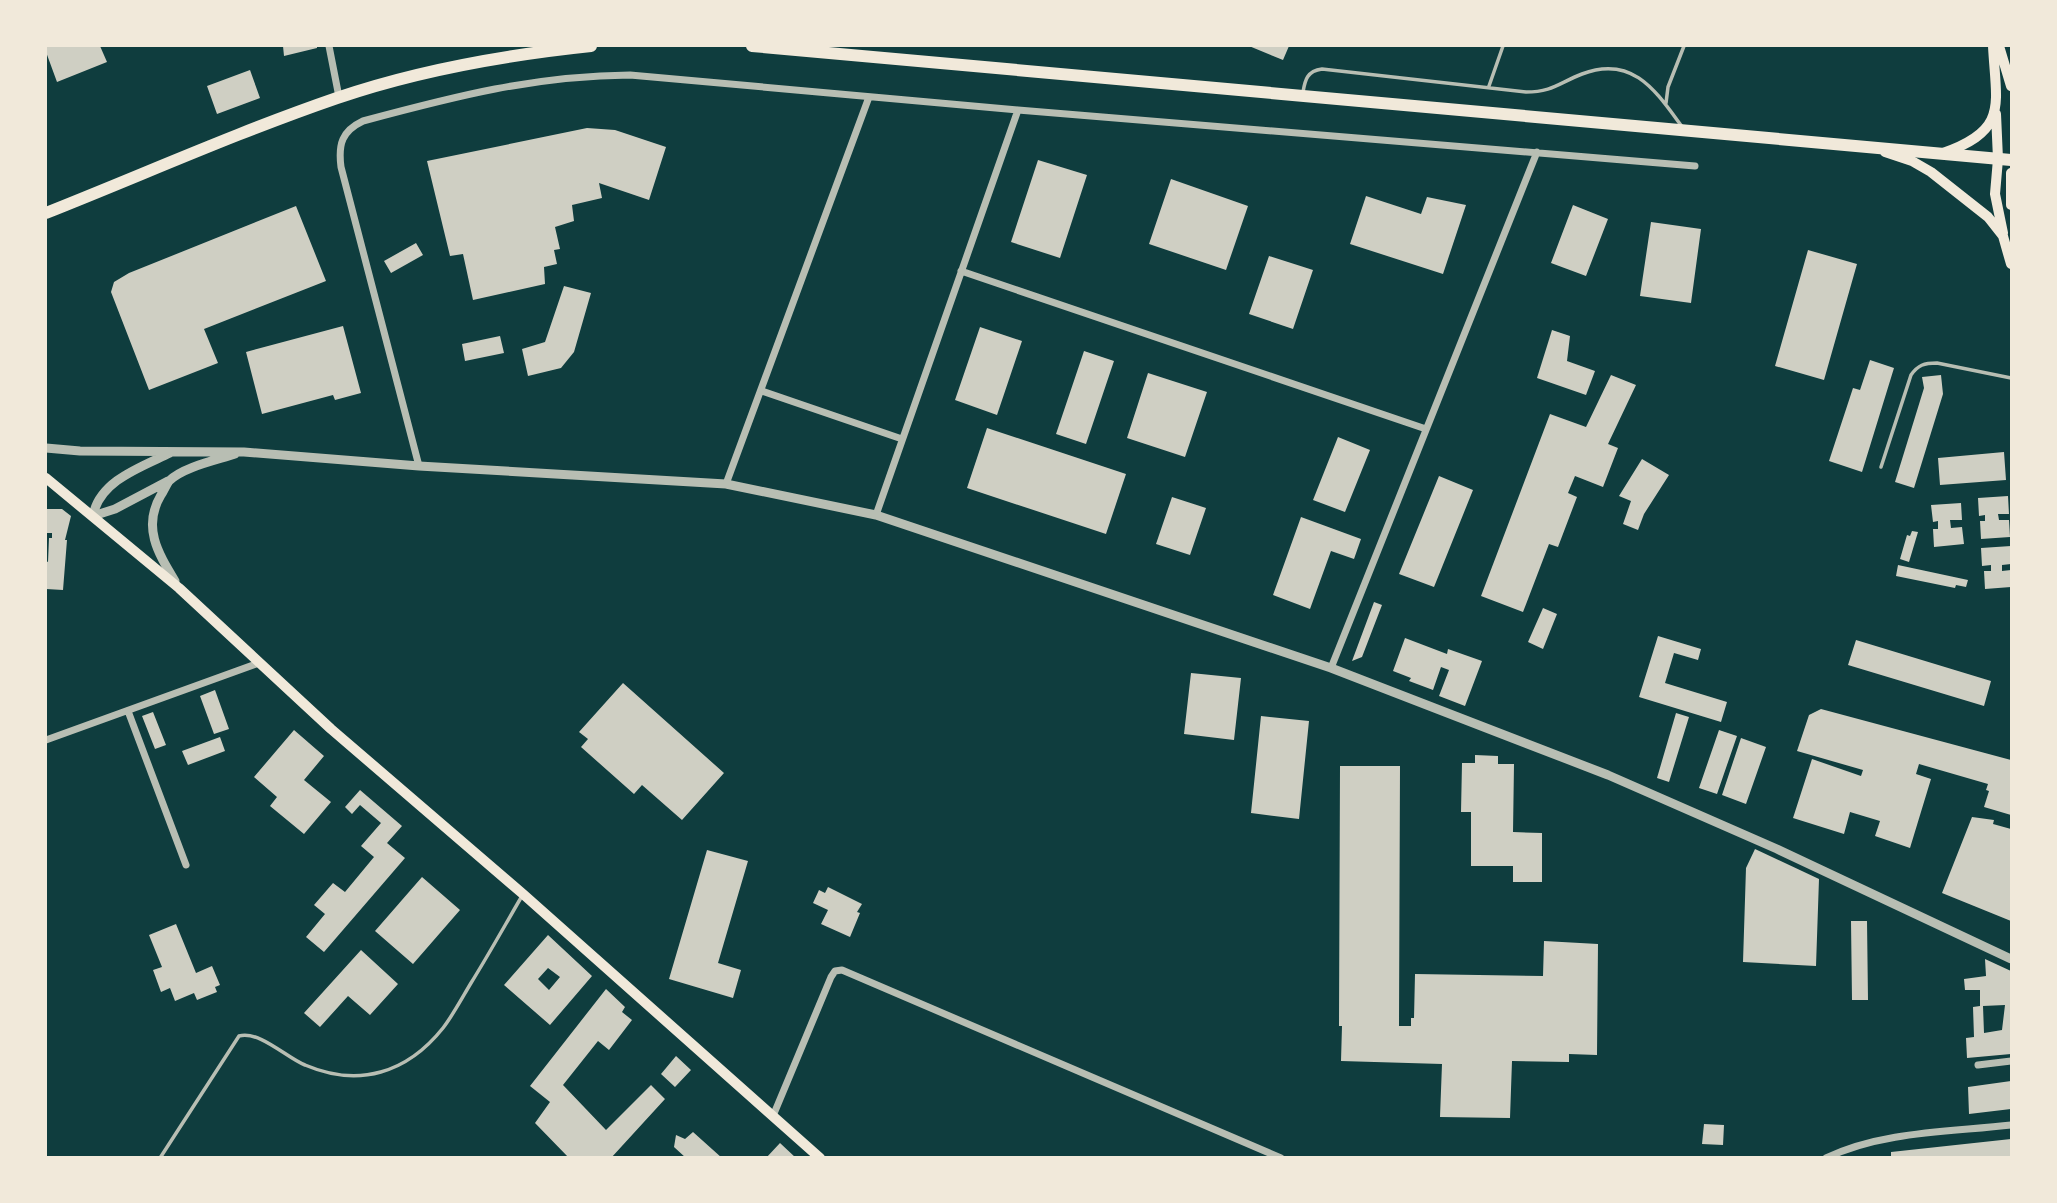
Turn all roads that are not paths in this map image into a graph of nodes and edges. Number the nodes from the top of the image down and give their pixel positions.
1 (329, 46) edge
2 (591, 46) edge
3 (752, 46) edge
4 (1503, 46) edge
5 (1684, 46) edge
6 (1993, 46) edge
7 (1999, 46) edge
8 (2011, 86) edge
9 (1488, 87) junction
10 (1302, 96) junction
11 (339, 97) junction
12 (869, 97) junction
13 (1667, 105) junction
14 (1018, 110) junction
15 (1996, 112) junction
16 (1685, 130) junction
17 (1873, 147) junction
18 (1537, 152) junction
19 (1941, 154) junction
20 (2005, 159) edge
21 (1695, 166) dead end
22 (2011, 173) edge
23 (2011, 205) edge
24 (46, 213) edge
25 (2003, 236) junction
26 (2011, 264) edge
27 (961, 271) junction
28 (2011, 378) edge
29 (762, 391) junction
30 (1426, 429) junction
31 (902, 439) junction
32 (46, 448) edge
33 (175, 450) junction
34 (244, 452) junction
35 (419, 466) junction
36 (1881, 467) dead end
37 (46, 478) edge
38 (170, 480) junction
39 (726, 484) junction
40 (876, 515) junction
41 (93, 516) junction
42 (179, 588) junction
43 (259, 663) junction
44 (1331, 668) junction
45 (128, 711) junction
46 (46, 740) edge
47 (186, 865) dead end
48 (523, 894) junction
49 (2011, 957) edge
50 (2011, 1061) edge
51 (1978, 1065) dead end
52 (774, 1116) junction
53 (2011, 1125) edge
54 (159, 1157) edge
55 (820, 1157) edge
56 (1281, 1157) edge
57 (1826, 1157) edge

1 - 11 street
2 - 11 main road
3 - 10 main road
4 - 9 lane
5 - 13 lane
6 - 15 main road
7 - 8 main road
9 - 10 lane
9 - 13 lane
10 - 16 main road
11 - 24 main road
12 - 14 street
12 - 29 street
12 - 35 street
13 - 16 lane
14 - 18 street
14 - 27 street
15 - 19 main road
15 - 20 main road
16 - 17 main road
17 - 19 main road
17 - 25 main road
18 - 21 street
18 - 30 street
19 - 20 main road
20 - 25 main road
22 - 23 main road
25 - 26 main road
27 - 30 street
27 - 31 street
28 - 36 lane
29 - 31 street
29 - 39 street
30 - 44 street
31 - 40 street
32 - 33 street
33 - 34 street
33 - 41 street
34 - 35 street
34 - 38 street
35 - 39 street
37 - 41 main road
38 - 41 street
38 - 42 street
39 - 40 street
40 - 44 street
41 - 42 main road
42 - 43 main road
43 - 45 street
43 - 48 main road
44 - 49 street
45 - 46 street
45 - 47 street
48 - 52 main road
48 - 54 lane
50 - 51 street
52 - 55 main road
52 - 56 street
53 - 57 street

